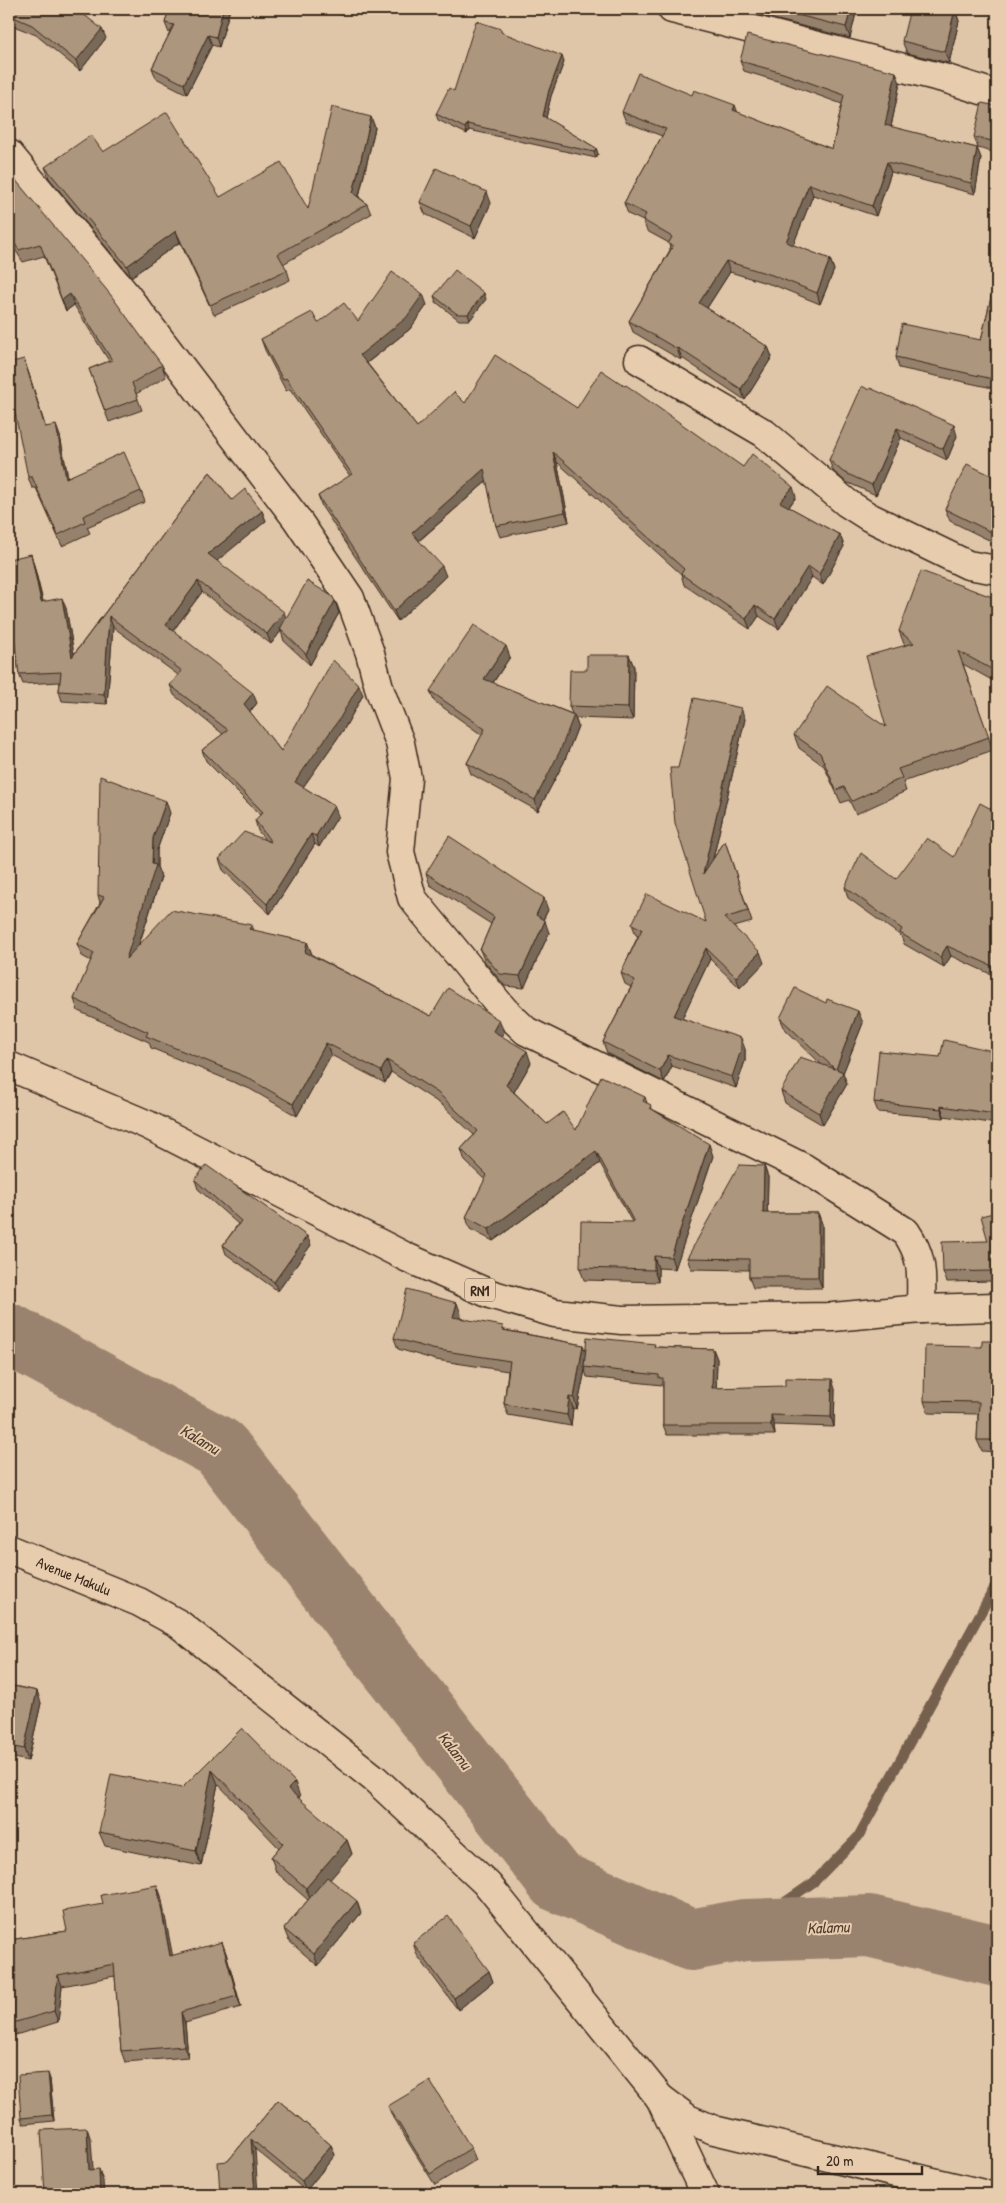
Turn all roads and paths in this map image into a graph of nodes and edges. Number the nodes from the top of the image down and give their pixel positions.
1 (672, 9) edge
2 (997, 95) edge
3 (9, 154) edge
4 (640, 360) dead end
5 (997, 570) edge
6 (9, 1066) edge
7 (997, 1307) edge
8 (921, 1309) junction
9 (9, 1549) edge
10 (660, 2098) junction
11 (705, 2194) edge
12 (984, 2194) edge

1 - 2 main road
3 - 8 main road
4 - 5 main road
6 - 8 main road, RN1
7 - 8 main road, RN1
9 - 10 main road, Avenue Makulu
10 - 11 main road
10 - 12 main road

